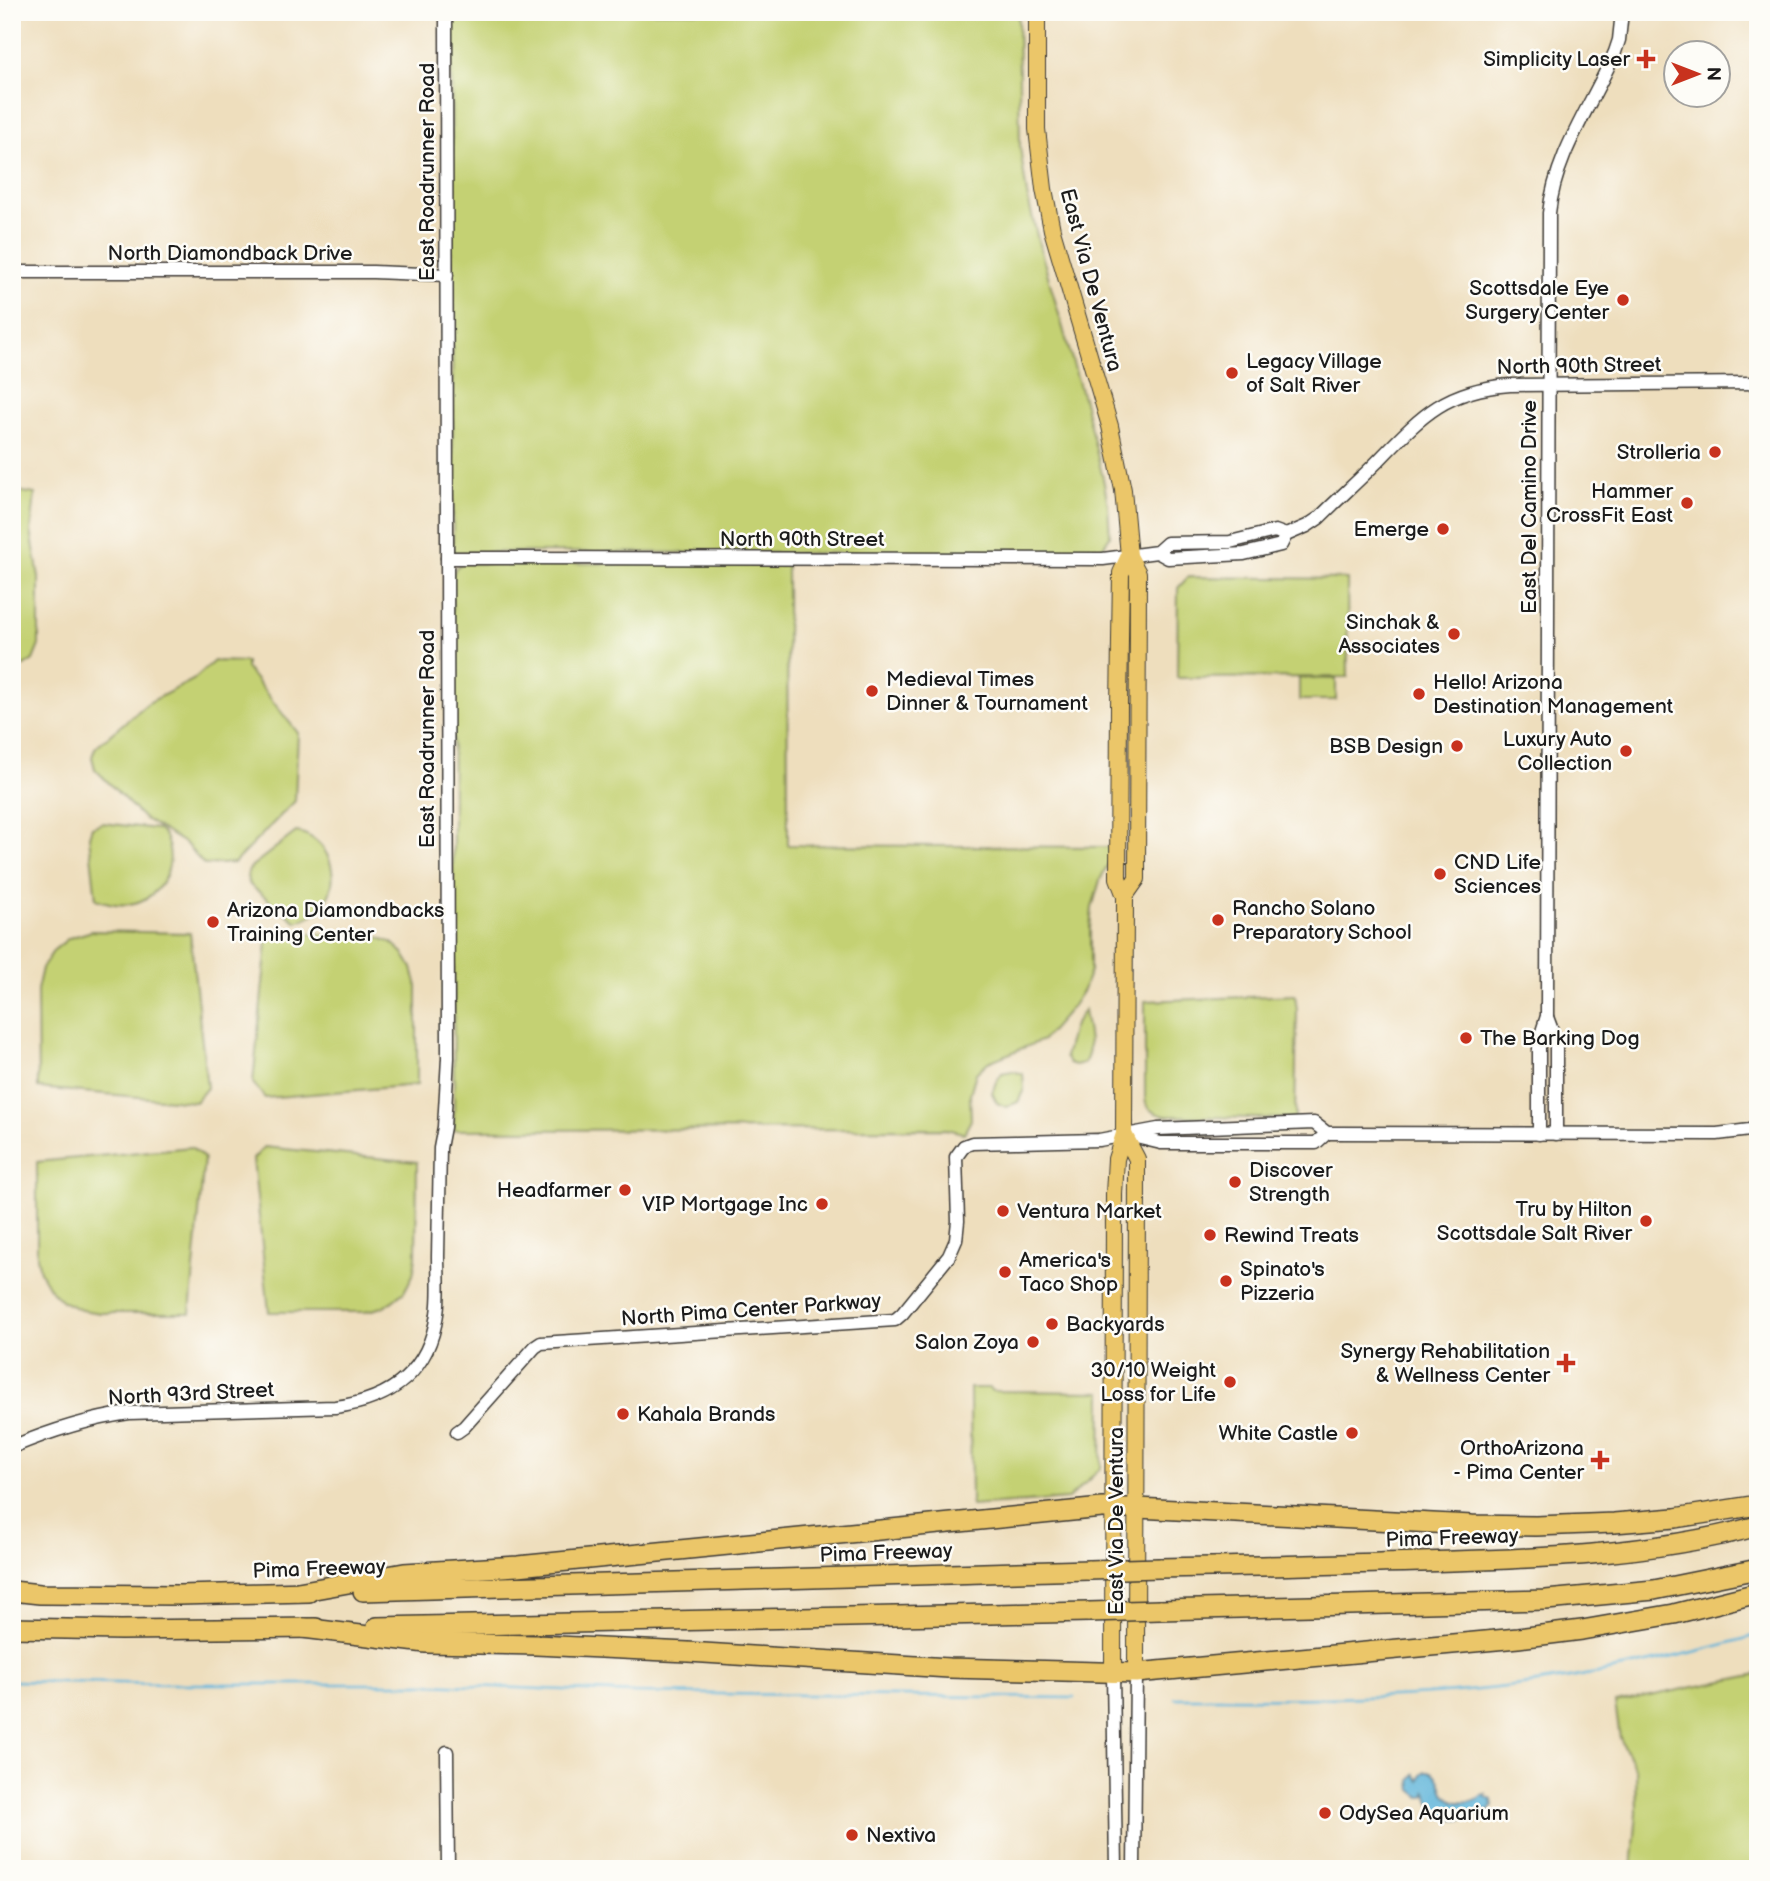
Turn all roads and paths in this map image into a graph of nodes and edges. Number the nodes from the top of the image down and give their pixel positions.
1 (446, 12) edge
2 (1037, 12) edge
3 (1622, 12) edge
4 (12, 272) edge
5 (447, 275) junction
6 (1758, 383) edge
7 (1549, 385) junction
8 (1129, 556) junction
9 (447, 558) junction
10 (1758, 1129) edge
11 (1327, 1133) junction
12 (1124, 1134) junction
13 (1548, 1134) junction
14 (335, 1407) joint
15 (457, 1432) dead end
16 (12, 1447) edge
17 (1758, 1505) edge
18 (1114, 1508) junction
19 (1137, 1508) junction
20 (1758, 1526) edge
21 (1758, 1569) edge
22 (12, 1591) edge
23 (298, 1592) junction
24 (1758, 1593) edge
25 (12, 1628) edge
26 (303, 1629) junction
27 (1136, 1673) junction
28 (1113, 1674) junction
29 (447, 1752) dead end
30 (448, 1869) edge
31 (1116, 1869) edge
32 (1134, 1869) edge

1 - 5 street, East Roadrunner Road
2 - 8 main road, East Via De Ventura
3 - 7 street, East Del Camino Drive
4 - 5 street, North Diamondback Drive
5 - 9 street, East Roadrunner Road
6 - 7 street, North 90th Street
7 - 8 street, North 90th Street
7 - 13 street, East Del Camino Drive
8 - 9 street, North 90th Street
8 - 12 main road, East Via De Ventura
9 - 14 street, East Roadrunner Road
10 - 13 street, North Pima Center Parkway
11 - 12 street, North Pima Center Parkway
11 - 12 street, North Pima Center Parkway
11 - 13 street, North Pima Center Parkway
12 - 15 street, North Pima Center Parkway
12 - 18 main road, East Via De Ventura
12 - 19 main road, East Via De Ventura
14 - 16 street, North 93rd Street
17 - 19 highway
18 - 19 highway
18 - 23 highway
18 - 28 main road, East Via De Ventura
19 - 27 main road, East Via De Ventura
20 - 23 highway, Pima Freeway, bridge
21 - 26 highway, bridge
22 - 23 highway, Pima Freeway
24 - 27 highway
25 - 26 highway
26 - 28 highway
27 - 28 highway
27 - 32 street, East Via De Ventura
28 - 31 street, East Via De Ventura
29 - 30 street

